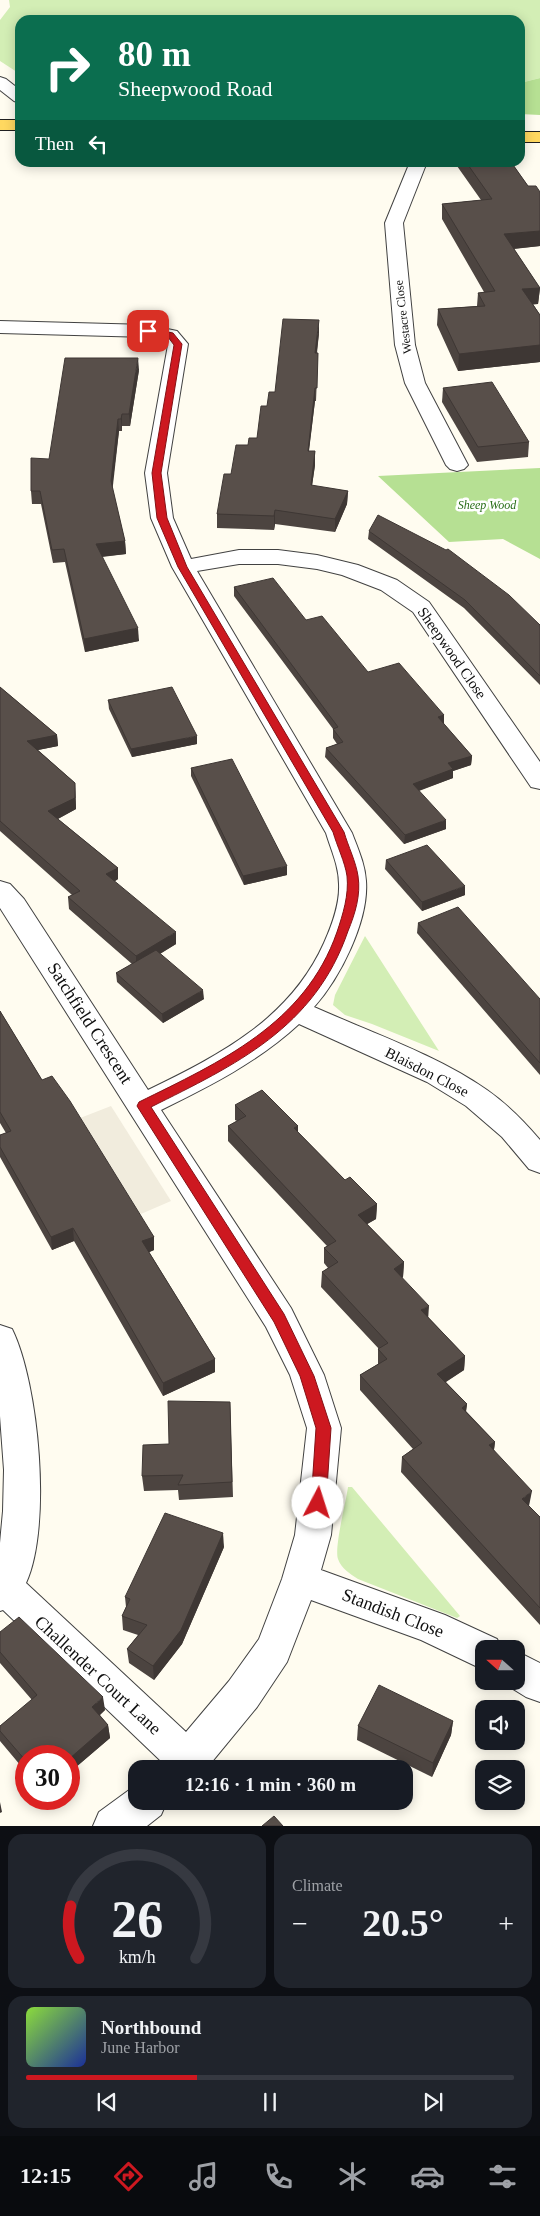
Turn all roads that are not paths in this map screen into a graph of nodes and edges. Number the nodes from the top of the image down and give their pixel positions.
1 (0, 82) edge
2 (15, 94) edge
3 (0, 112) edge
4 (15, 112) edge
5 (525, 121) edge
6 (540, 122) edge
7 (0, 125) edge
8 (15, 126) edge
9 (525, 137) edge
10 (540, 137) edge
11 (417, 167) edge
12 (0, 327) edge
13 (457, 465) dead end
14 (183, 567) junction
15 (540, 781) edge
16 (0, 890) edge
17 (296, 1011) junction
18 (143, 1106) junction
19 (540, 1161) edge
20 (0, 1339) edge
21 (300, 1579) junction
22 (4, 1591) edge
23 (475, 1648) edge
24 (525, 1675) edge
25 (540, 1684) edge
26 (180, 1760) edge
27 (189, 1760) edge
28 (135, 1810) edge
29 (113, 1826) edge

1 - 2 street
3 - 4 main road
5 - 6 main road
7 - 8 main road
9 - 10 main road
11 - 13 street, Westacre Close
12 - 14 street
14 - 15 street, Sheepwood Close
14 - 17 street
16 - 18 street, Satchfield Crescent
17 - 18 street
17 - 19 street, Blaisdon Close
18 - 21 street, Satchfield Crescent
20 - 22 street, Challender Court Lane
21 - 23 street, Standish Close
21 - 27 street, Satchfield Crescent
22 - 26 street, Challender Court Lane
24 - 25 street
28 - 29 street

